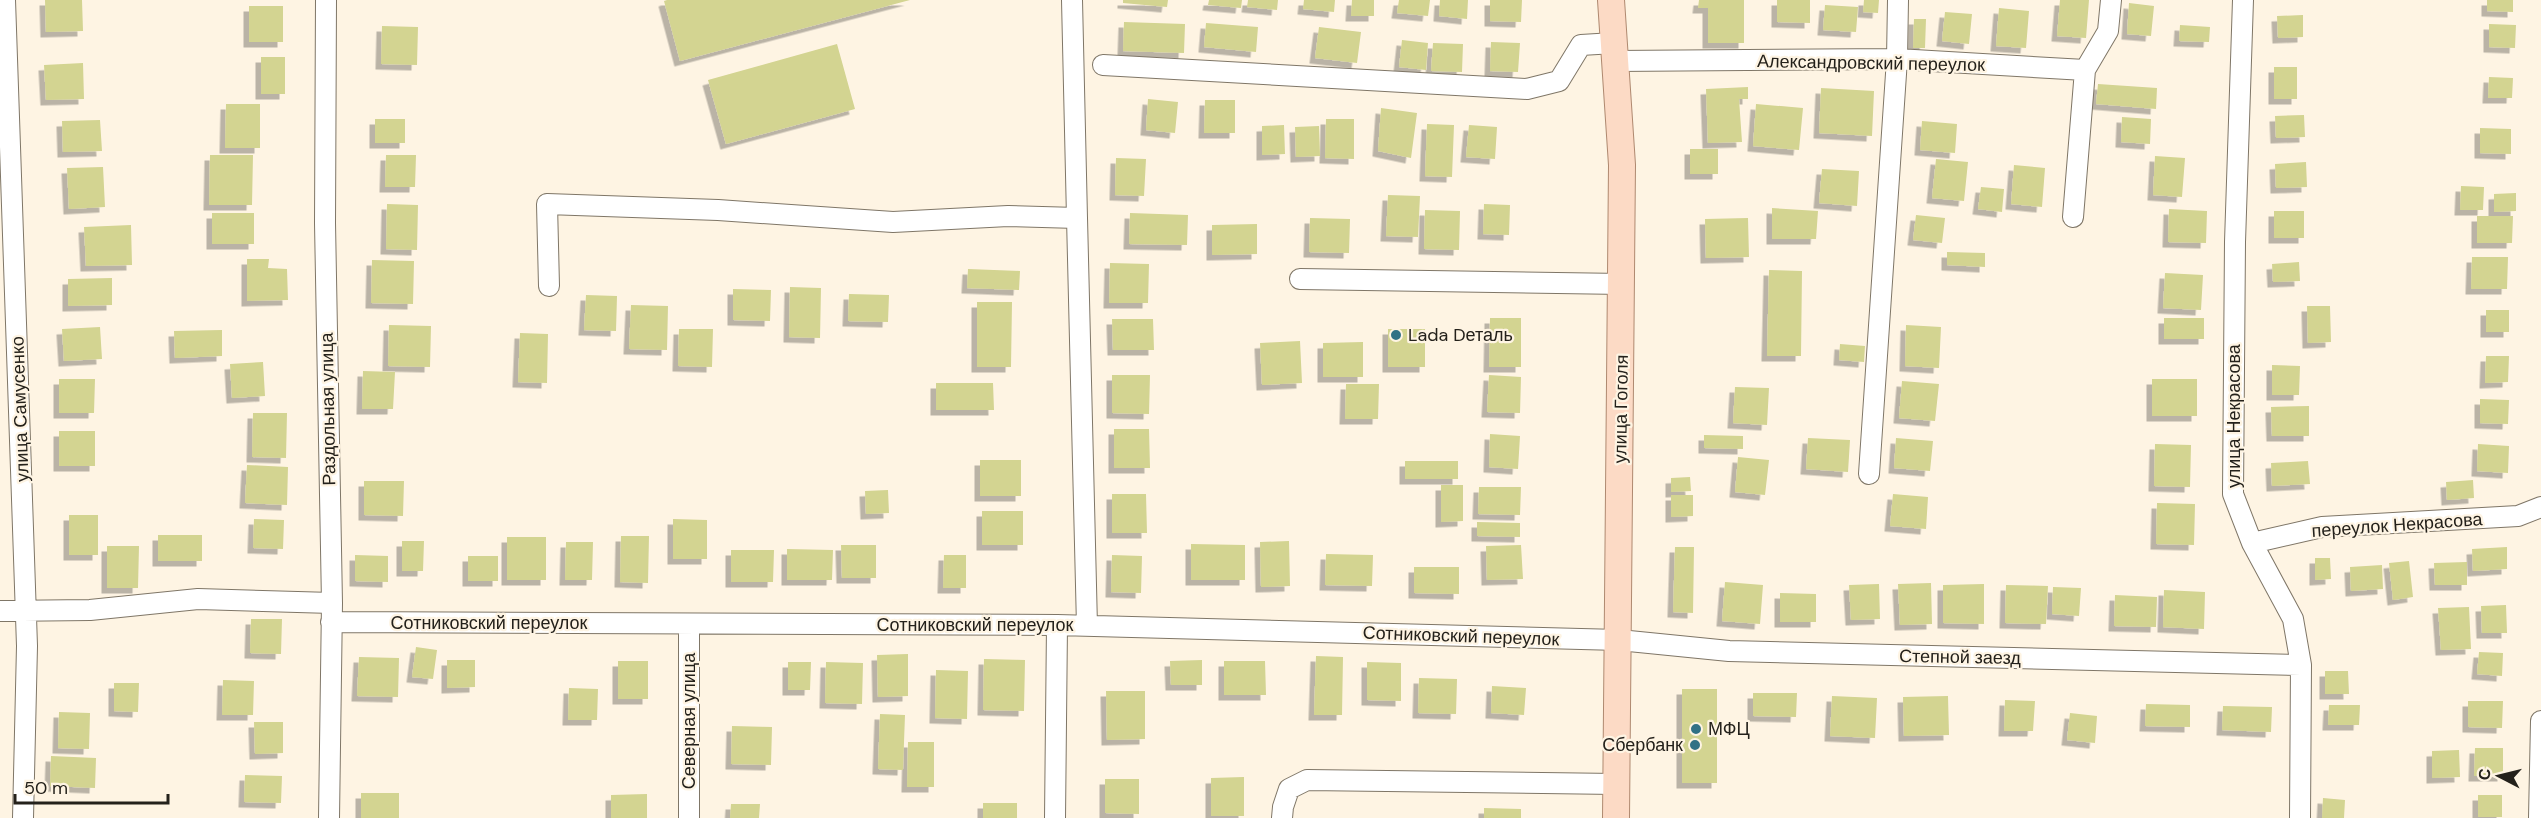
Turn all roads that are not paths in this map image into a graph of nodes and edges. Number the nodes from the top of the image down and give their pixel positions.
1 (5, 0) edge
2 (326, 0) edge
3 (1072, 0) edge
4 (1611, 0) edge
5 (1898, 0) edge
6 (2111, 0) edge
7 (2242, 0) edge
8 (1615, 52) junction
9 (1897, 59) junction
10 (1103, 64) dead end
11 (2085, 70) junction
12 (2073, 217) dead end
13 (1077, 218) junction
14 (1300, 279) dead end
15 (1623, 284) junction
16 (549, 286) dead end
17 (1869, 474) dead end
18 (2541, 507) edge
19 (2252, 543) junction
20 (26, 610) junction
21 (0, 611) edge
22 (331, 613) junction
23 (689, 624) junction
24 (1057, 626) junction
25 (1087, 626) junction
26 (1619, 640) junction
27 (2301, 665) junction
28 (2541, 721) edge
29 (1616, 784) junction
30 (23, 818) edge
31 (329, 818) edge
32 (689, 818) edge
33 (1055, 818) edge
34 (1282, 818) edge
35 (1616, 818) edge
36 (2300, 818) edge
37 (2539, 818) edge

1 - 20 street, улица Самусенко
2 - 22 street, Раздольная улица
3 - 13 street
4 - 8 main road, улица Гоголя
5 - 9 street
6 - 11 street
7 - 19 street, улица Некрасова
8 - 9 street, Александровский переулок
8 - 10 street, Александровский переулок
8 - 15 main road, улица Гоголя
9 - 11 street, Александровский переулок
9 - 17 street
11 - 12 street
13 - 16 street
13 - 25 street
14 - 15 street
15 - 26 main road, улица Гоголя
18 - 19 street, переулок Некрасова
19 - 27 street, улица Некрасова
20 - 21 street, Сотниковский переулок
20 - 22 street, Сотниковский переулок
20 - 30 street, улица Самусенко
22 - 23 street, Сотниковский переулок
22 - 31 street, Раздольная улица
23 - 24 street, Сотниковский переулок
23 - 32 street, Северная улица
24 - 25 street, Сотниковский переулок
24 - 33 street
25 - 26 street, Сотниковский переулок
26 - 27 street, Степной заезд
26 - 29 main road, улица Гоголя
27 - 36 street, улица Некрасова
28 - 37 street
29 - 34 street
29 - 35 main road, улица Гоголя

